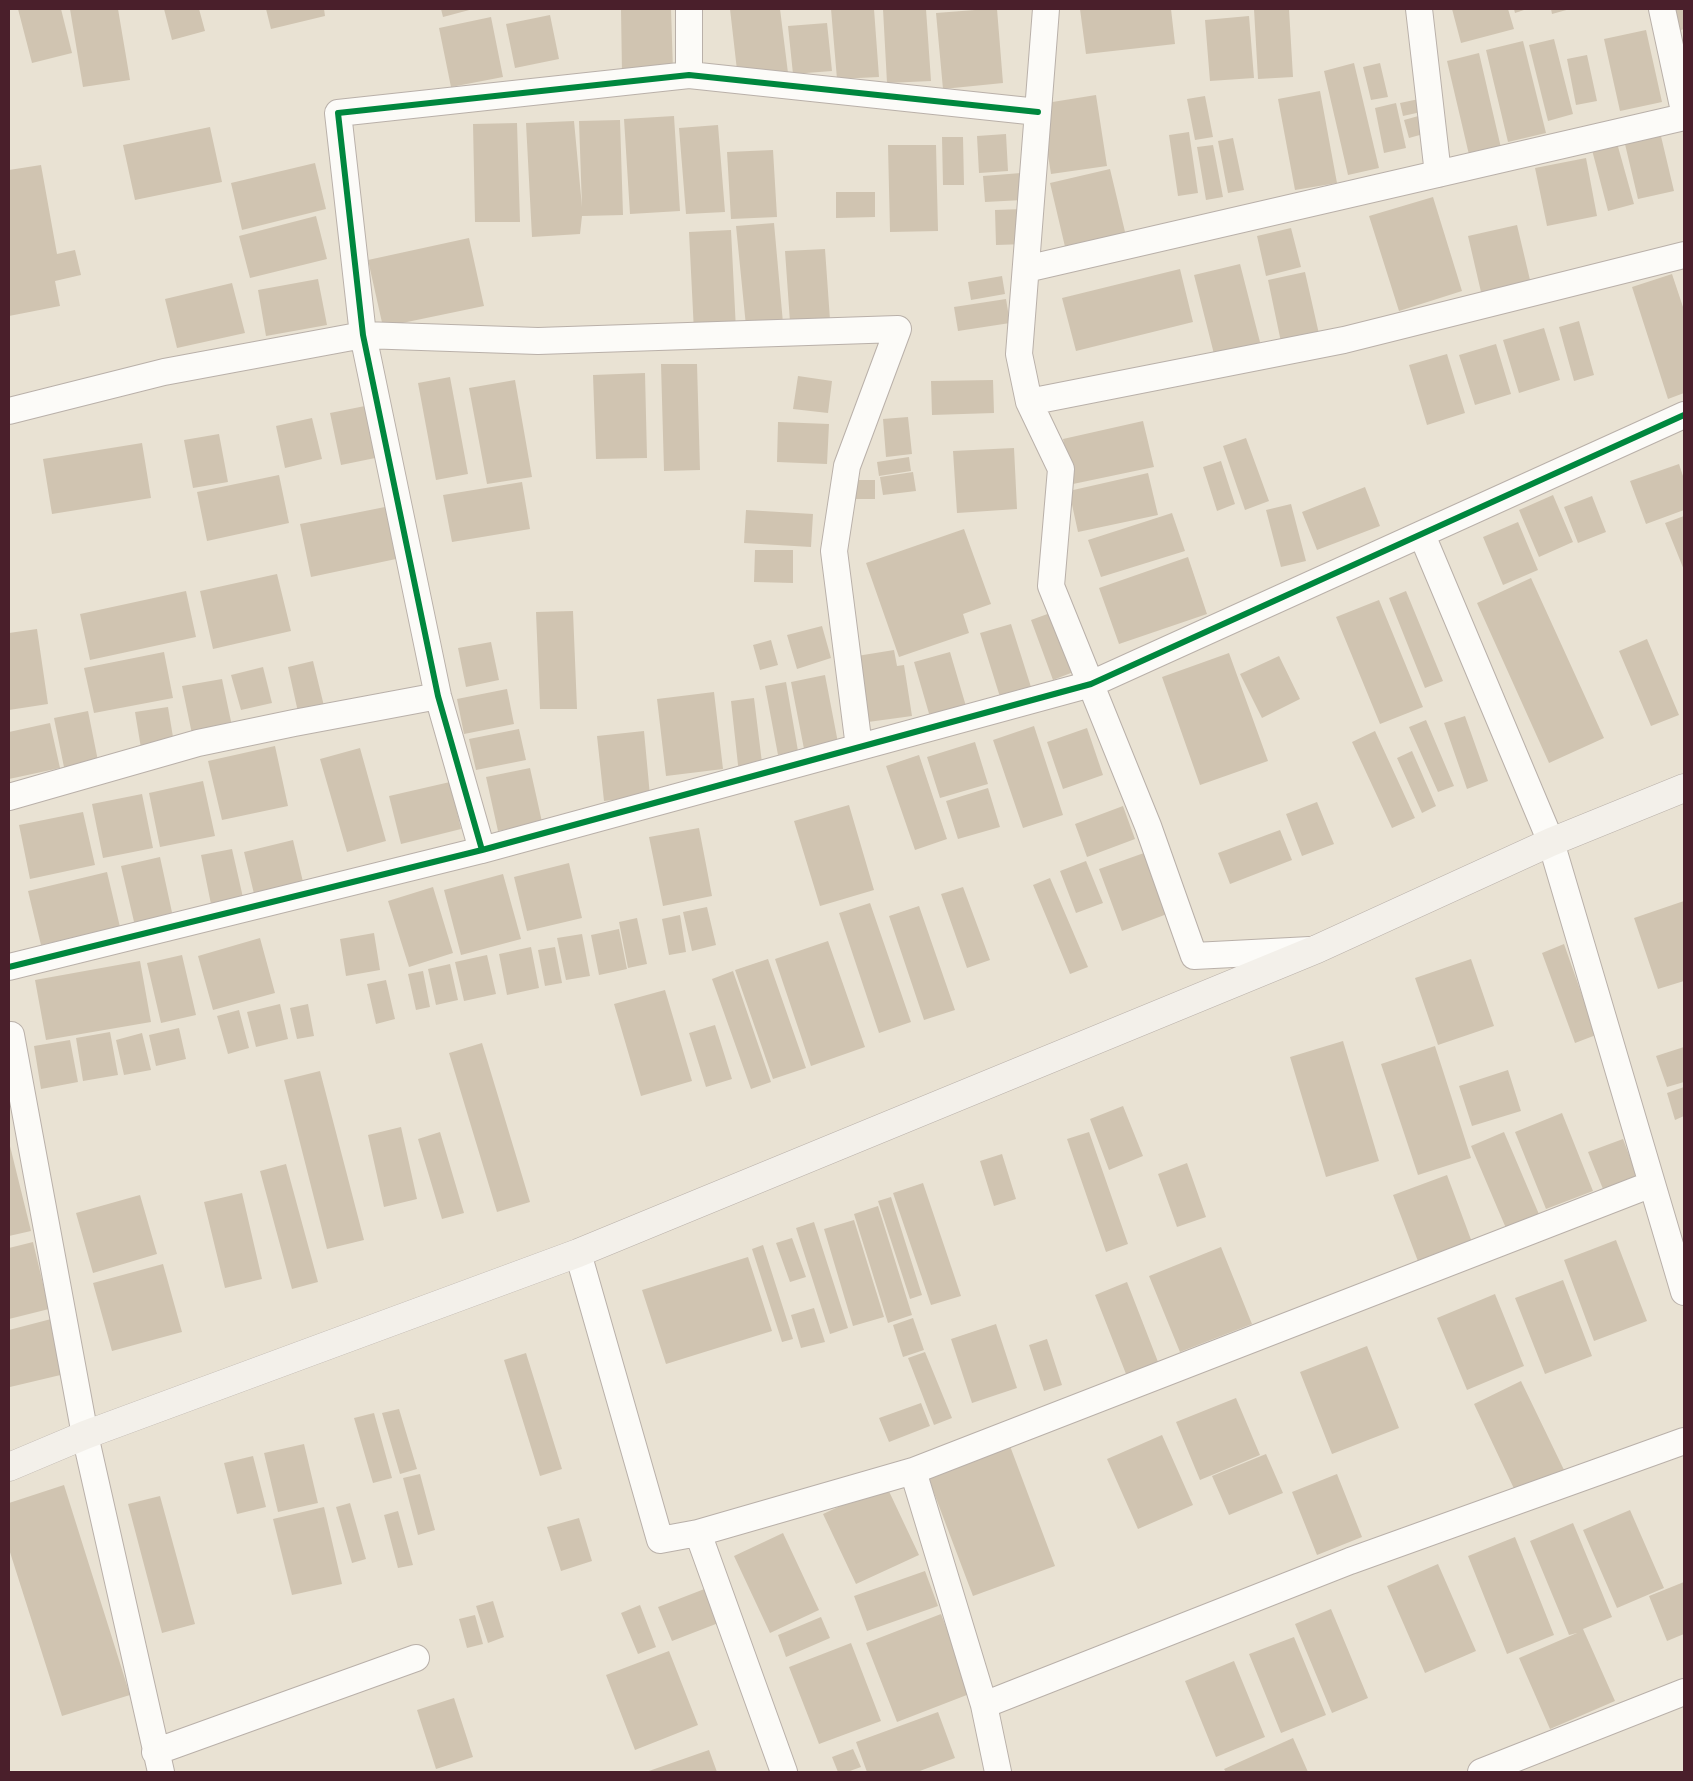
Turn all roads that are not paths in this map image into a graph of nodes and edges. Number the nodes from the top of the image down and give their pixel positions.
1 (689, 9) edge
2 (1046, 9) edge
3 (1419, 9) edge
4 (1662, 9) edge
5 (689, 74) junction
6 (1684, 111) edge
7 (1038, 112) junction
8 (1684, 117) edge
9 (1438, 174) junction
10 (1684, 255) edge
11 (1026, 269) junction
12 (363, 335) junction
13 (1029, 402) junction
14 (9, 411) edge
15 (1684, 415) edge
16 (1422, 534) junction
17 (1091, 684) junction
18 (438, 696) junction
19 (859, 747) junction
20 (1684, 788) edge
21 (9, 797) edge
22 (1551, 842) junction
23 (482, 850) junction
24 (1317, 949) junction
25 (9, 967) edge
26 (9, 1031) edge
27 (1652, 1184) junction
28 (578, 1253) junction
29 (1684, 1292) edge
30 (85, 1435) junction
31 (1684, 1441) edge
32 (9, 1467) edge
33 (913, 1471) junction
34 (698, 1533) junction
35 (416, 1658) dead end
36 (1684, 1692) edge
37 (984, 1705) junction
38 (158, 1762) edge
39 (784, 1772) edge
40 (998, 1772) edge
41 (1481, 1772) edge

1 - 5 street
2 - 7 street
3 - 9 street
4 - 6 street
5 - 7 street
5 - 12 street
7 - 11 street
8 - 9 street
9 - 11 street
10 - 13 street
11 - 13 street
12 - 14 street
12 - 18 street
12 - 19 street
13 - 17 street
15 - 16 street
16 - 17 street
16 - 22 street
17 - 19 street
17 - 24 street
18 - 21 street
18 - 23 street
19 - 23 street
20 - 22 main road
22 - 24 main road
22 - 27 street
23 - 25 street
24 - 28 main road
26 - 30 street
27 - 29 street
27 - 33 street
28 - 30 main road
28 - 34 street
30 - 32 main road
30 - 38 street
31 - 37 street
33 - 34 street
33 - 37 street
34 - 39 street
35 - 38 street
36 - 41 street
37 - 40 street

